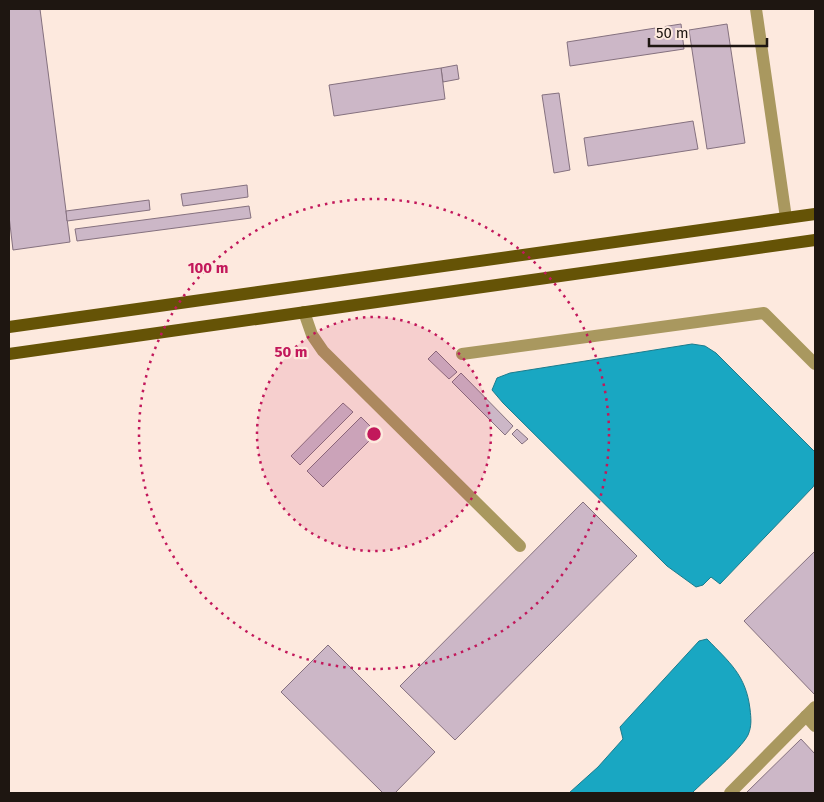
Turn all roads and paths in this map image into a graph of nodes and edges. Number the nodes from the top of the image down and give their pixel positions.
1 (756, 9) edge
2 (815, 214) edge
3 (786, 218) junction
4 (815, 240) edge
5 (304, 312) junction
6 (9, 327) edge
7 (9, 354) edge
8 (462, 354) dead end
9 (815, 364) edge
10 (520, 546) dead end
11 (815, 707) edge
12 (806, 716) junction
13 (815, 726) edge
14 (730, 793) edge

1 - 3 street
2 - 3 main road
3 - 6 main road
4 - 5 main road
5 - 7 main road
5 - 10 street
8 - 9 street
11 - 12 street
12 - 13 street
12 - 14 street

